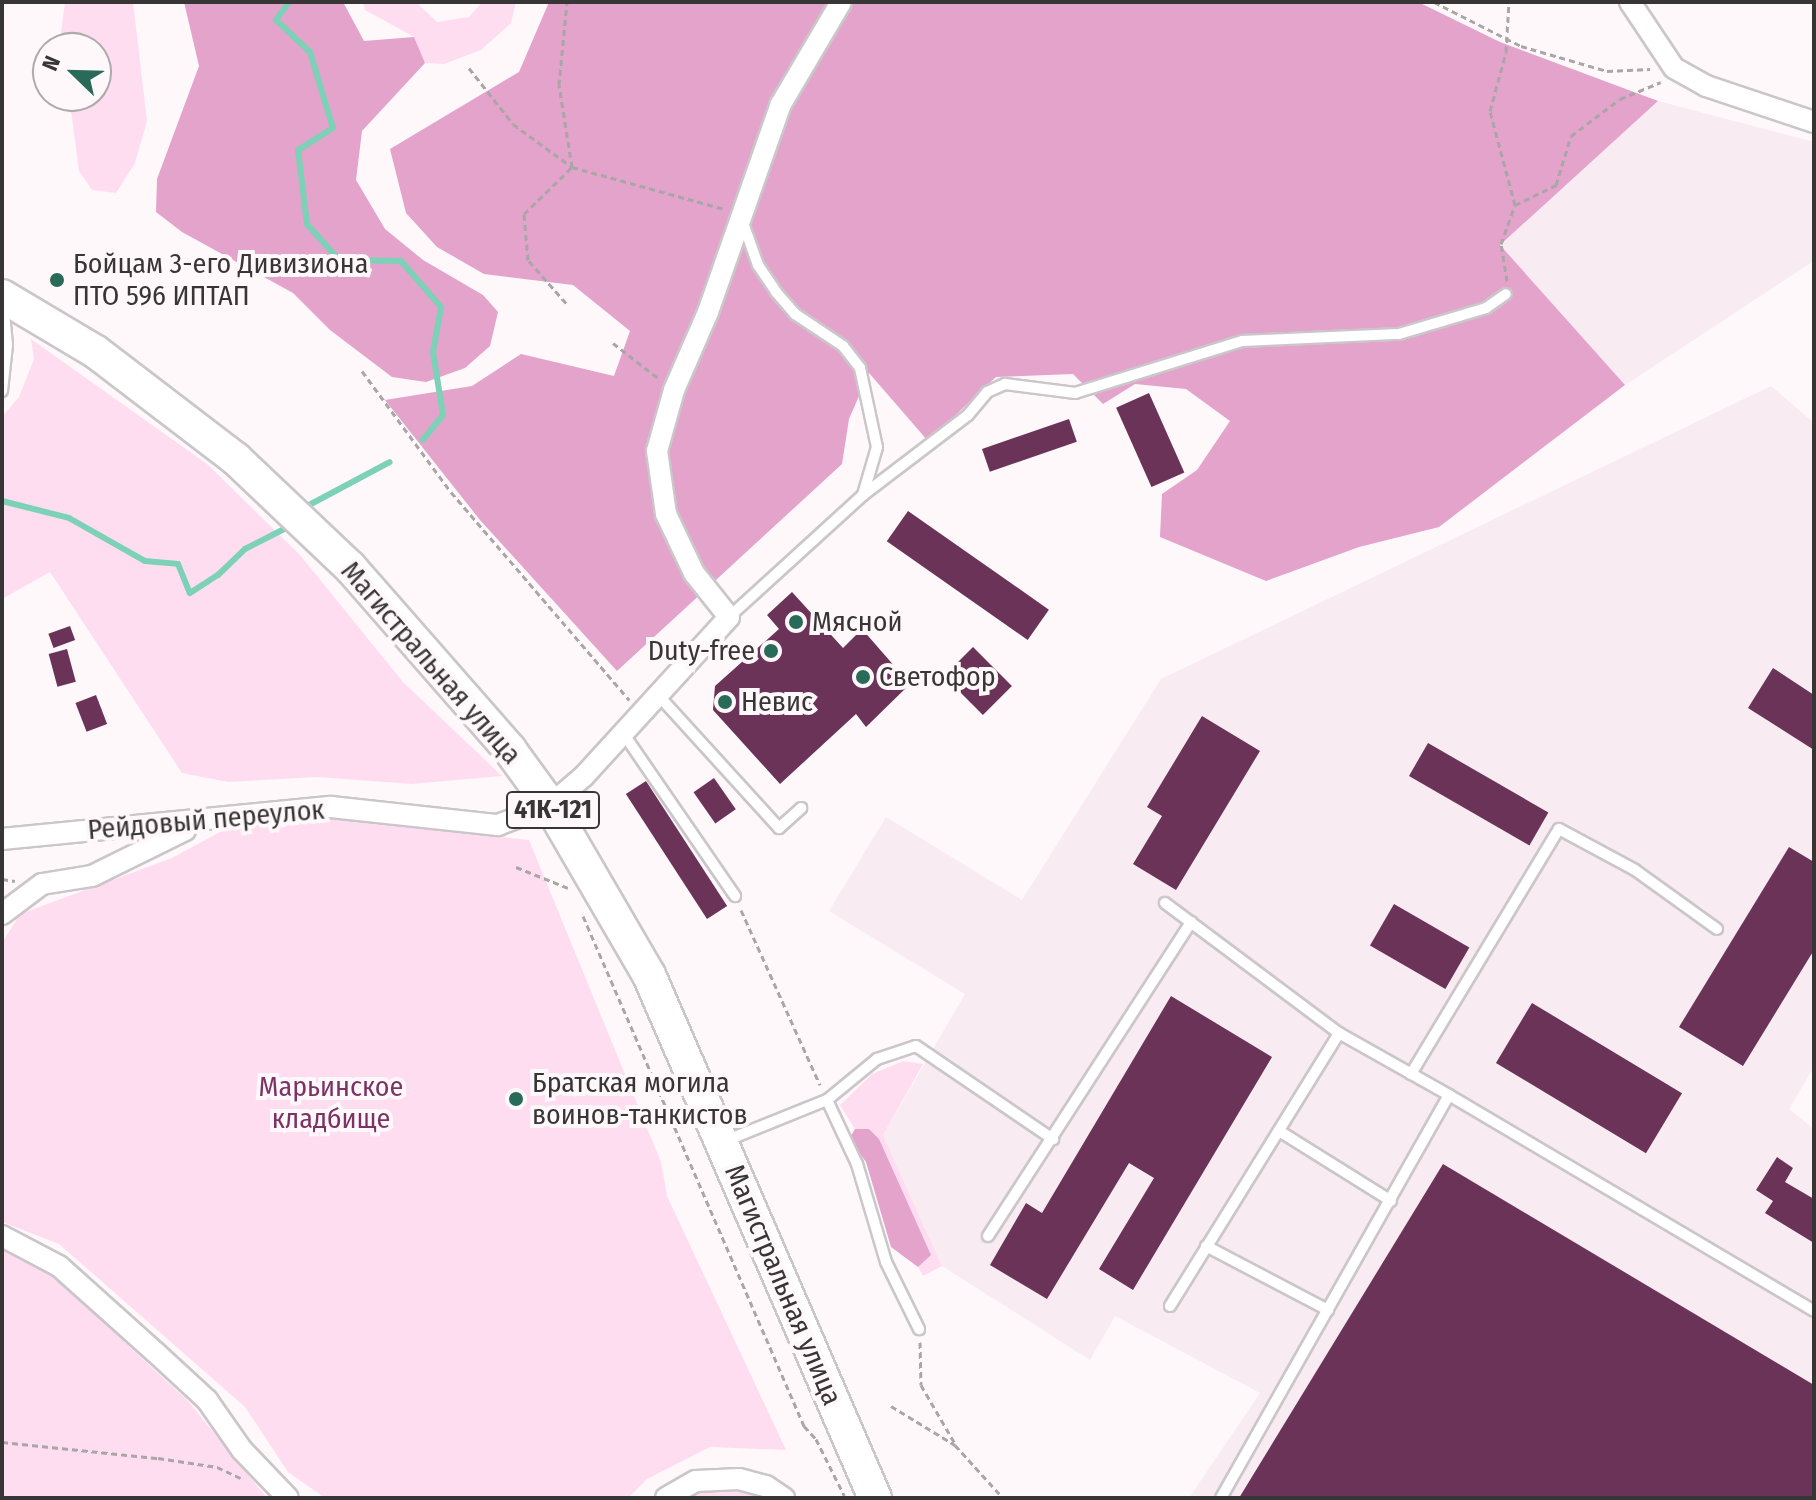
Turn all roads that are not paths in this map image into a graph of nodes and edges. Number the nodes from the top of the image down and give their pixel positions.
1 (841, 2) edge
2 (1630, 2) edge
3 (1814, 122) edge
4 (740, 213) junction
5 (1506, 294) road end
6 (2, 297) edge
7 (2, 391) edge
8 (863, 495) junction
9 (729, 617) junction
10 (658, 695) junction
11 (623, 733) junction
12 (550, 805) junction
13 (801, 808) dead end
14 (222, 818) junction
15 (2, 839) edge
16 (735, 896) road end
17 (1165, 903) dead end
18 (2, 914) edge
19 (1191, 922) junction
20 (1717, 929) dead end
21 (1339, 1033) junction
22 (1411, 1074) junction
23 (1449, 1095) junction
24 (827, 1100) junction
25 (1279, 1131) junction
26 (1053, 1139) junction
27 (723, 1142) junction
28 (1391, 1201) junction
29 (2, 1236) edge
30 (988, 1236) dead end
31 (1206, 1246) junction
32 (1170, 1306) dead end
33 (1328, 1310) junction
34 (1814, 1311) edge
35 (919, 1329) road end
36 (288, 1498) edge
37 (666, 1498) edge
38 (784, 1498) edge
39 (875, 1498) edge
40 (1221, 1498) edge

1 - 4 street
2 - 3 street
4 - 8 lane
4 - 9 street
5 - 8 lane
6 - 7 lane
6 - 12 main road, Магистральная улица / 41К-121
8 - 9 lane
9 - 10 street
10 - 11 street
10 - 13 lane
11 - 12 street
11 - 16 lane
12 - 14 street, Рейдовый переулок
12 - 27 main road, Магистральная улица / 41К-121
14 - 15 street, Рейдовый переулок
14 - 18 street
17 - 19 lane
19 - 21 lane
19 - 26 lane
20 - 22 lane
21 - 22 lane
21 - 25 lane
22 - 23 lane
23 - 28 lane
23 - 34 lane
24 - 26 lane
24 - 27 lane
24 - 35 lane
25 - 28 lane
25 - 31 lane
26 - 30 lane
27 - 39 main road, Магистральная улица / 41К-121
28 - 33 lane
29 - 36 street
31 - 32 lane
31 - 33 lane
33 - 40 lane
37 - 38 street

